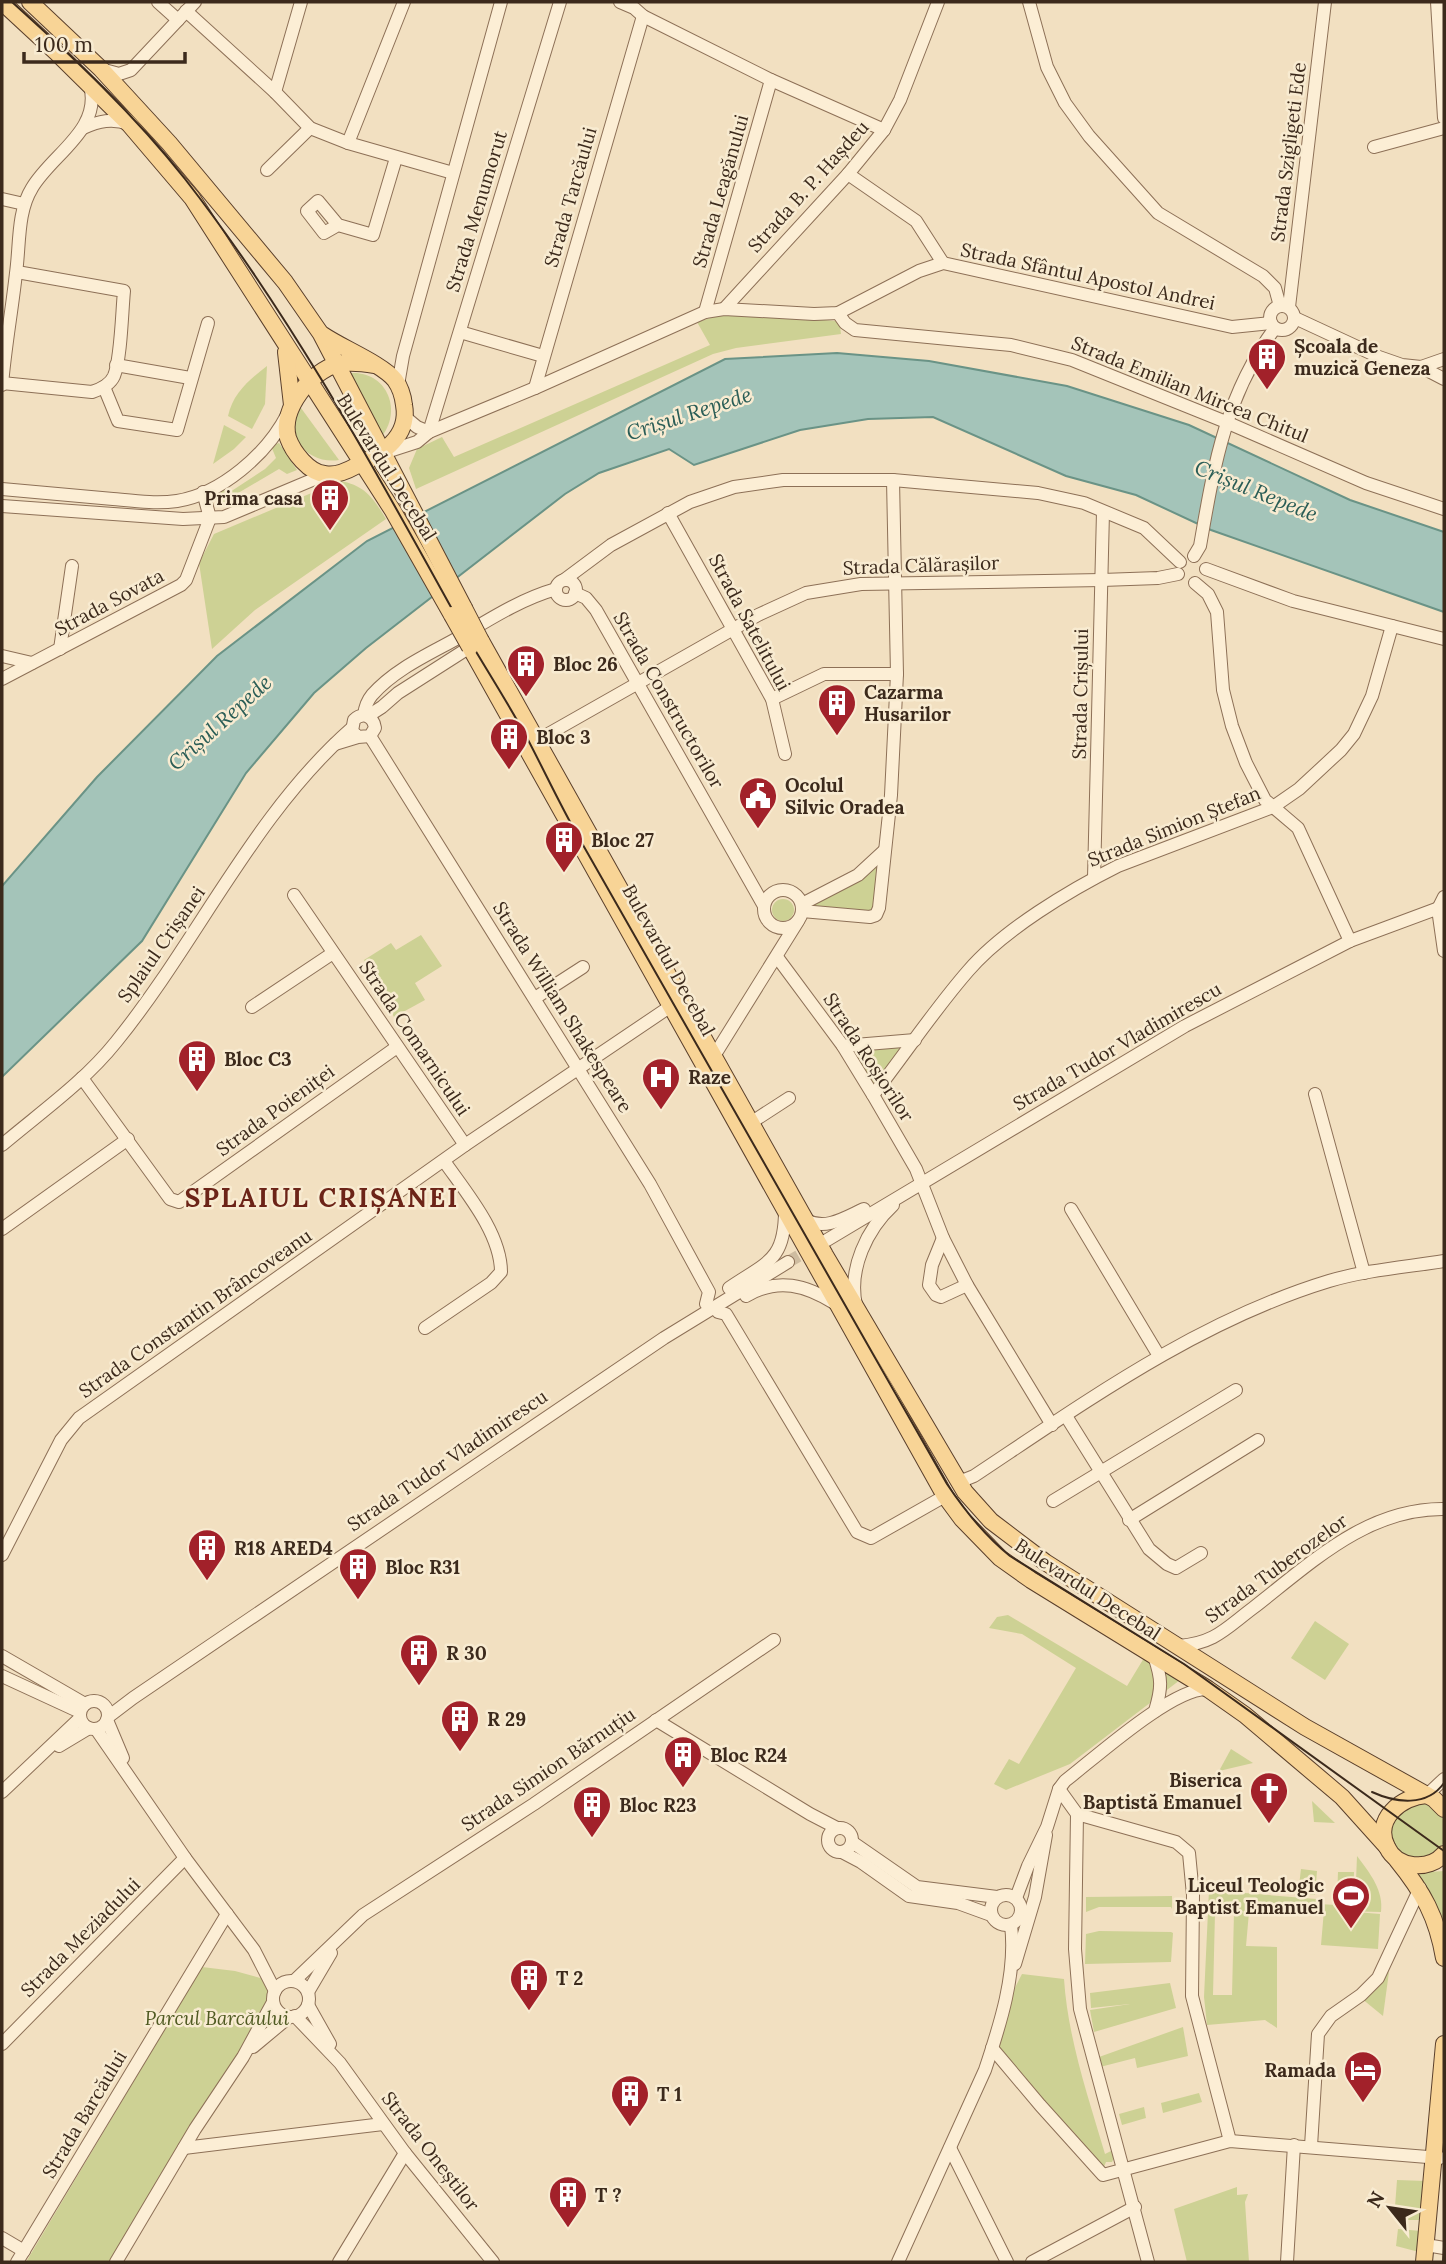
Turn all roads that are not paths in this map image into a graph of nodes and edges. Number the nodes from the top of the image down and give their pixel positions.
1 (2, 2) edge
2 (30, 2) edge
3 (158, 2) edge
4 (301, 2) edge
5 (404, 2) edge
6 (501, 2) edge
7 (560, 2) edge
8 (620, 2) edge
9 (938, 2) edge
10 (1029, 2) edge
11 (1325, 2) edge
12 (1437, 2) edge
13 (186, 11) edge
14 (643, 16) junction
15 (101, 69) junction
16 (771, 80) junction
17 (89, 83) junction
18 (275, 92) junction
19 (1444, 118) edge
20 (129, 124) junction
21 (82, 128) junction
22 (310, 128) junction
23 (1444, 128) edge
24 (884, 130) junction
25 (348, 143) junction
26 (1374, 147) dead end
27 (396, 158) junction
28 (267, 170) dead end
29 (453, 173) junction
30 (848, 174) junction
31 (2, 200) edge
32 (24, 204) junction
33 (338, 225) dead end
34 (943, 264) junction
35 (16, 272) junction
36 (724, 309) junction
37 (1288, 310) junction
38 (705, 313) junction
39 (838, 313) junction
40 (208, 323) dead end
41 (1273, 326) junction
42 (1250, 327) junction
43 (460, 332) junction
44 (321, 334) junction
45 (285, 345) junction
46 (4, 347) edge
47 (1260, 348) junction
48 (543, 356) junction
49 (1444, 359) edge
50 (116, 365) junction
51 (336, 365) junction
52 (375, 365) junction
53 (1421, 367) junction
54 (190, 378) junction
55 (1444, 379) edge
56 (309, 383) junction
57 (2, 384) edge
58 (398, 385) junction
59 (104, 387) junction
60 (535, 388) junction
61 (292, 405) junction
62 (405, 417) junction
63 (1224, 428) junction
64 (429, 432) junction
65 (381, 453) junction
66 (362, 464) junction
67 (324, 475) junction
68 (893, 480) junction
69 (2, 489) edge
70 (203, 492) junction
71 (2, 506) edge
72 (1444, 509) edge
73 (1103, 512) junction
74 (668, 513) junction
75 (210, 518) junction
76 (1197, 551) junction
77 (72, 566) dead end
78 (1179, 568) junction
79 (1206, 569) junction
80 (1102, 580) junction
81 (895, 583) junction
82 (1195, 583) junction
83 (560, 584) junction
84 (1392, 626) junction
85 (734, 629) junction
86 (1444, 639) edge
87 (475, 644) junction
88 (60, 649) junction
89 (2, 656) edge
90 (33, 663) junction
91 (897, 674) junction
92 (2, 679) edge
93 (639, 684) junction
94 (772, 699) junction
95 (369, 718) junction
96 (360, 734) junction
97 (536, 741) junction
98 (785, 754) dead end
99 (1273, 807) junction
100 (884, 850) junction
101 (1094, 878) junction
102 (294, 895) dead end
103 (1442, 904) edge
104 (764, 906) junction
105 (801, 912) junction
106 (772, 925) junction
107 (1350, 941) junction
108 (1444, 951) edge
109 (334, 953) junction
110 (777, 957) junction
111 (583, 967) dead end
112 (535, 998) junction
113 (671, 1006) junction
114 (252, 1007) dead end
115 (915, 1040) junction
116 (397, 1046) junction
117 (843, 1046) junction
118 (714, 1056) junction
119 (579, 1069) junction
120 (82, 1078) junction
121 (1315, 1094) dead end
122 (873, 1095) junction
123 (789, 1098) dead end
124 (752, 1122) junction
125 (128, 1139) junction
126 (2, 1145) edge
127 (465, 1146) junction
128 (444, 1161) junction
129 (922, 1182) junction
130 (912, 1192) junction
131 (926, 1197) junction
132 (785, 1208) junction
133 (1071, 1209) dead end
134 (806, 1220) junction
135 (2, 1229) edge
136 (943, 1238) junction
137 (827, 1240) tunnel mouth
138 (1444, 1261) edge
139 (788, 1262) tunnel mouth
140 (1364, 1273) junction
141 (967, 1285) junction
142 (714, 1293) junction
143 (848, 1306) junction
144 (718, 1312) junction
145 (695, 1318) junction
146 (425, 1328) dead end
147 (1159, 1356) junction
148 (1236, 1390) dead end
149 (1066, 1416) junction
150 (1052, 1425) junction
151 (1258, 1440) dead end
152 (1100, 1473) junction
153 (961, 1486) junction
154 (945, 1496) junction
155 (1053, 1501) dead end
156 (1444, 1508) edge
157 (1129, 1520) junction
158 (1201, 1553) dead end
159 (2, 1555) edge
160 (774, 1640) dead end
161 (1210, 1640) junction
162 (1179, 1646) junction
163 (2, 1656) edge
164 (1154, 1656) junction
165 (1209, 1665) junction
166 (2, 1676) edge
167 (1208, 1689) junction
168 (132, 1698) junction
169 (1155, 1711) junction
170 (88, 1715) junction
171 (108, 1718) junction
172 (656, 1720) junction
173 (131, 1778) junction
174 (1444, 1779) edge
175 (1059, 1790) junction
176 (2, 1792) edge
177 (1435, 1800) edge
178 (810, 1814) junction
179 (1077, 1814) junction
180 (1047, 1827) junction
181 (837, 1828) junction
182 (828, 1840) junction
183 (852, 1842) junction
184 (1390, 1851) junction
185 (842, 1852) junction
186 (185, 1858) junction
187 (1441, 1859) edge
188 (1420, 1888) junction
189 (1006, 1897) junction
190 (227, 1914) junction
191 (991, 1915) junction
192 (1006, 1925) junction
193 (344, 1932) junction
194 (254, 1950) junction
195 (1444, 1958) edge
196 (1010, 1973) junction
197 (291, 1981) junction
198 (274, 1997) junction
199 (308, 1998) junction
200 (292, 2017) junction
201 (2, 2043) edge
202 (1444, 2044) edge
203 (992, 2048) junction
204 (243, 2057) junction
205 (340, 2063) junction
206 (1444, 2119) edge
207 (383, 2124) junction
208 (1230, 2141) junction
209 (1294, 2145) junction
210 (1311, 2146) junction
211 (184, 2148) junction
212 (950, 2148) junction
213 (405, 2153) junction
214 (1437, 2158) junction
215 (1124, 2169) junction
216 (1135, 2207) junction
217 (2, 2238) edge
218 (1433, 2250) edge
219 (20, 2257) edge
220 (116, 2262) edge
221 (339, 2262) edge
222 (493, 2262) edge
223 (898, 2262) edge
224 (1007, 2262) edge
225 (1032, 2262) edge
226 (1147, 2262) edge
227 (1287, 2262) edge
228 (1424, 2262) edge

1 - 17 main road, Bulevardul Decebal
2 - 15 main road, Bulevardul Decebal
3 - 13 street
4 - 18 street
5 - 25 street
6 - 29 street, Strada Menumorut
7 - 43 street, Strada Menumorut
8 - 14 street
9 - 24 street, Strada B. P. Hașdeu
10 - 37 street
11 - 37 street, Strada Szigligeti Ede
12 - 19 street
13 - 15 street
13 - 18 street
14 - 16 street
14 - 48 street, Strada Tarcăului
15 - 44 main road, Bulevardul Decebal
16 - 24 street
16 - 38 street, Strada Leagănului
17 - 20 main road, Bulevardul Decebal
17 - 21 street
18 - 22 street
20 - 21 street
20 - 45 main road, Bulevardul Decebal
21 - 32 street
22 - 25 street
22 - 28 street
23 - 26 street
24 - 30 street, Strada B. P. Hașdeu
25 - 27 street
27 - 29 street
27 - 33 street
29 - 58 street, Strada Menumorut
30 - 34 street
30 - 36 street, Strada B. P. Hașdeu
31 - 32 street
32 - 35 street
34 - 39 street, Strada Sfântul Apostol Andrei
34 - 42 street, Strada Sfântul Apostol Andrei
35 - 46 street
35 - 50 street
36 - 38 street, Strada Sfântul Apostol Andrei
36 - 39 street, Strada Sfântul Apostol Andrei
37 - 41 street
37 - 41 street
37 - 53 street
38 - 60 street, Strada Sfântul Apostol Andrei
39 - 63 street, Strada Emilian Mircea Chitul
40 - 54 street
41 - 42 street, Strada Sfântul Apostol Andrei
41 - 47 street
42 - 47 street
43 - 48 street
43 - 64 street, Strada Menumorut
44 - 51 main road, Bulevardul Decebal
44 - 52 main road
45 - 56 main road, Bulevardul Decebal
45 - 61 main road
46 - 57 street
47 - 63 street
48 - 60 street, Strada Tarcăului
49 - 53 street
50 - 54 street
50 - 59 street
51 - 52 main road
51 - 56 main road
51 - 65 main road, Bulevardul Decebal
52 - 58 main road
53 - 55 street
54 - 59 street
56 - 61 main road
56 - 66 main road, Bulevardul Decebal
57 - 59 street
58 - 62 main road
60 - 64 street, Strada Sfântul Apostol Andrei
61 - 67 main road
61 - 70 street
62 - 64 street
62 - 65 main road
63 - 72 street, Strada Emilian Mircea Chitul
63 - 76 street
64 - 65 street, Strada Sfântul Apostol Andrei
65 - 66 main road
65 - 87 main road, Bulevardul Decebal, bridge
66 - 67 main road
66 - 87 main road, Bulevardul Decebal, bridge
67 - 75 street
68 - 73 street
68 - 74 street
68 - 81 street
69 - 70 street
70 - 75 street
71 - 75 street
73 - 78 street
73 - 80 street, Strada Crișului
74 - 83 street
74 - 85 street, Strada Satelitului
75 - 88 street, Strada Sovata
76 - 78 street
76 - 79 street
77 - 88 street
78 - 80 street, Strada Călărașilor
78 - 82 street
79 - 82 street
79 - 84 street
80 - 81 street, Strada Călărașilor
80 - 101 street, Strada Crișului
81 - 85 street, Strada Călărașilor
81 - 91 street
82 - 99 street
83 - 93 street, Strada Constructorilor
83 - 95 street
84 - 86 street
84 - 99 street, Strada Simion Ștefan
85 - 93 street, Strada Călărașilor
85 - 94 street, Strada Satelitului
87 - 95 street
87 - 97 main road, Bulevardul Decebal
87 - 113 main road, Bulevardul Decebal
88 - 90 street, Strada Sovata
89 - 90 street
90 - 92 street, Strada Sovata
91 - 94 street
91 - 100 street
93 - 97 street, Strada Călărașilor
93 - 104 street, Strada Constructorilor
94 - 98 street, Strada Satelitului
95 - 96 street
95 - 96 street
96 - 112 street, Strada William Shakespeare
96 - 120 street, Splaiul Crișanei
97 - 118 main road, Bulevardul Decebal
99 - 101 street, Strada Simion Ștefan
99 - 107 street
100 - 105 street
100 - 105 street
101 - 115 street, Strada Simion Ștefan
102 - 109 street, Strada Comarnicului
103 - 107 street, Strada Tudor Vladimirescu
103 - 108 street
104 - 105 street
104 - 106 street
105 - 106 street
105 - 110 street
106 - 110 street
107 - 129 street, Strada Tudor Vladimirescu
109 - 114 street, Strada Comarnicului
109 - 116 street, Strada Comarnicului
110 - 117 street, Strada Roșiorilor
110 - 118 street
111 - 112 street
112 - 119 street, Strada William Shakespeare
113 - 119 street, Strada Constantin Brâncoveanu
113 - 132 main road, Bulevardul Decebal
115 - 117 street
115 - 122 street, Strada Simion Ștefan
116 - 125 street, Strada Poieniței
116 - 127 street, Strada Comarnicului
117 - 122 street, Strada Roșiorilor
118 - 124 main road, Bulevardul Decebal
119 - 127 street, Strada Constantin Brâncoveanu
119 - 142 street, Strada William Shakespeare
120 - 125 street
120 - 126 street, Splaiul Crișanei
121 - 140 street
122 - 129 street, Strada Roșiorilor
123 - 124 street
124 - 134 main road, Bulevardul Decebal
125 - 135 street
127 - 128 street, Strada Constantin Brâncoveanu
128 - 146 street
128 - 159 street, Strada Constantin Brâncoveanu
129 - 130 street
129 - 131 street, Strada Roșiorilor
129 - 134 street
129 - 137 street, Strada Tudor Vladimirescu
130 - 131 street
130 - 143 street
131 - 136 street
132 - 142 street
132 - 143 main road, Bulevardul Decebal
133 - 147 street
134 - 143 main road, Bulevardul Decebal
136 - 141 street
136 - 141 street
138 - 140 street
139 - 145 street, Strada Tudor Vladimirescu
140 - 147 street
141 - 150 street
142 - 145 street
143 - 144 street
143 - 153 main road, Bulevardul Decebal
143 - 154 main road, Bulevardul Decebal
144 - 145 street
144 - 154 street
145 - 168 street, Strada Tudor Vladimirescu
147 - 149 street
148 - 152 street
149 - 150 street
149 - 152 street
150 - 153 street
151 - 157 street
152 - 155 street
152 - 157 street
153 - 162 main road, Bulevardul Decebal
154 - 164 main road, Bulevardul Decebal
156 - 161 street, Strada Tuberozelor
157 - 158 street
160 - 172 street, Strada Simion Bărnuțiu
161 - 162 street, Strada Tuberozelor
161 - 165 street, Strada Tuberozelor
162 - 165 main road, Bulevardul Decebal
163 - 170 street
164 - 167 main road, Bulevardul Decebal
164 - 169 street
165 - 177 main road, Bulevardul Decebal
166 - 170 street
167 - 169 street
167 - 184 main road, Bulevardul Decebal
168 - 170 street
168 - 171 street, Strada Tudor Vladimirescu
169 - 175 street
170 - 171 street, Strada Tudor Vladimirescu
170 - 171 street
170 - 173 street
170 - 176 street, Strada Tudor Vladimirescu
171 - 173 street
172 - 178 street
172 - 193 street, Strada Simion Bărnuțiu
173 - 186 street
174 - 177 street
175 - 179 street
175 - 180 street
177 - 184 main road
178 - 181 street
178 - 182 street
179 - 208 street
179 - 215 street
180 - 189 street
180 - 196 street
181 - 182 street
181 - 183 street
182 - 185 street
183 - 185 street
183 - 189 street
184 - 187 main road
184 - 188 main road, Bulevardul Decebal
185 - 191 street
186 - 190 street
186 - 201 street, Strada Meziadului
188 - 195 main road, Bulevardul Decebal
188 - 210 street
189 - 191 street
189 - 192 street
190 - 194 street
190 - 219 street, Strada Barcăului
191 - 192 street
192 - 196 street
193 - 197 street, Strada Simion Bărnuțiu
193 - 199 street, Strada Simion Bărnuțiu
194 - 197 street
194 - 198 street
196 - 203 street
197 - 198 street
197 - 199 street
198 - 200 street
198 - 204 street
199 - 200 street
199 - 205 street, Strada Oneștilor
200 - 204 street
200 - 205 street, Strada Oneștilor
202 - 214 main road
203 - 212 street
203 - 215 street
204 - 211 street
205 - 207 street, Strada Oneștilor
206 - 214 main road
207 - 211 street
207 - 213 street, Strada Oneștilor
208 - 209 street
208 - 215 street
209 - 210 street
209 - 227 street
210 - 214 street
211 - 220 street
212 - 223 street
212 - 224 street
213 - 221 street
213 - 222 street, Strada Oneștilor
214 - 218 main road
215 - 216 street
216 - 225 street
216 - 226 street
217 - 219 street
218 - 228 main road

